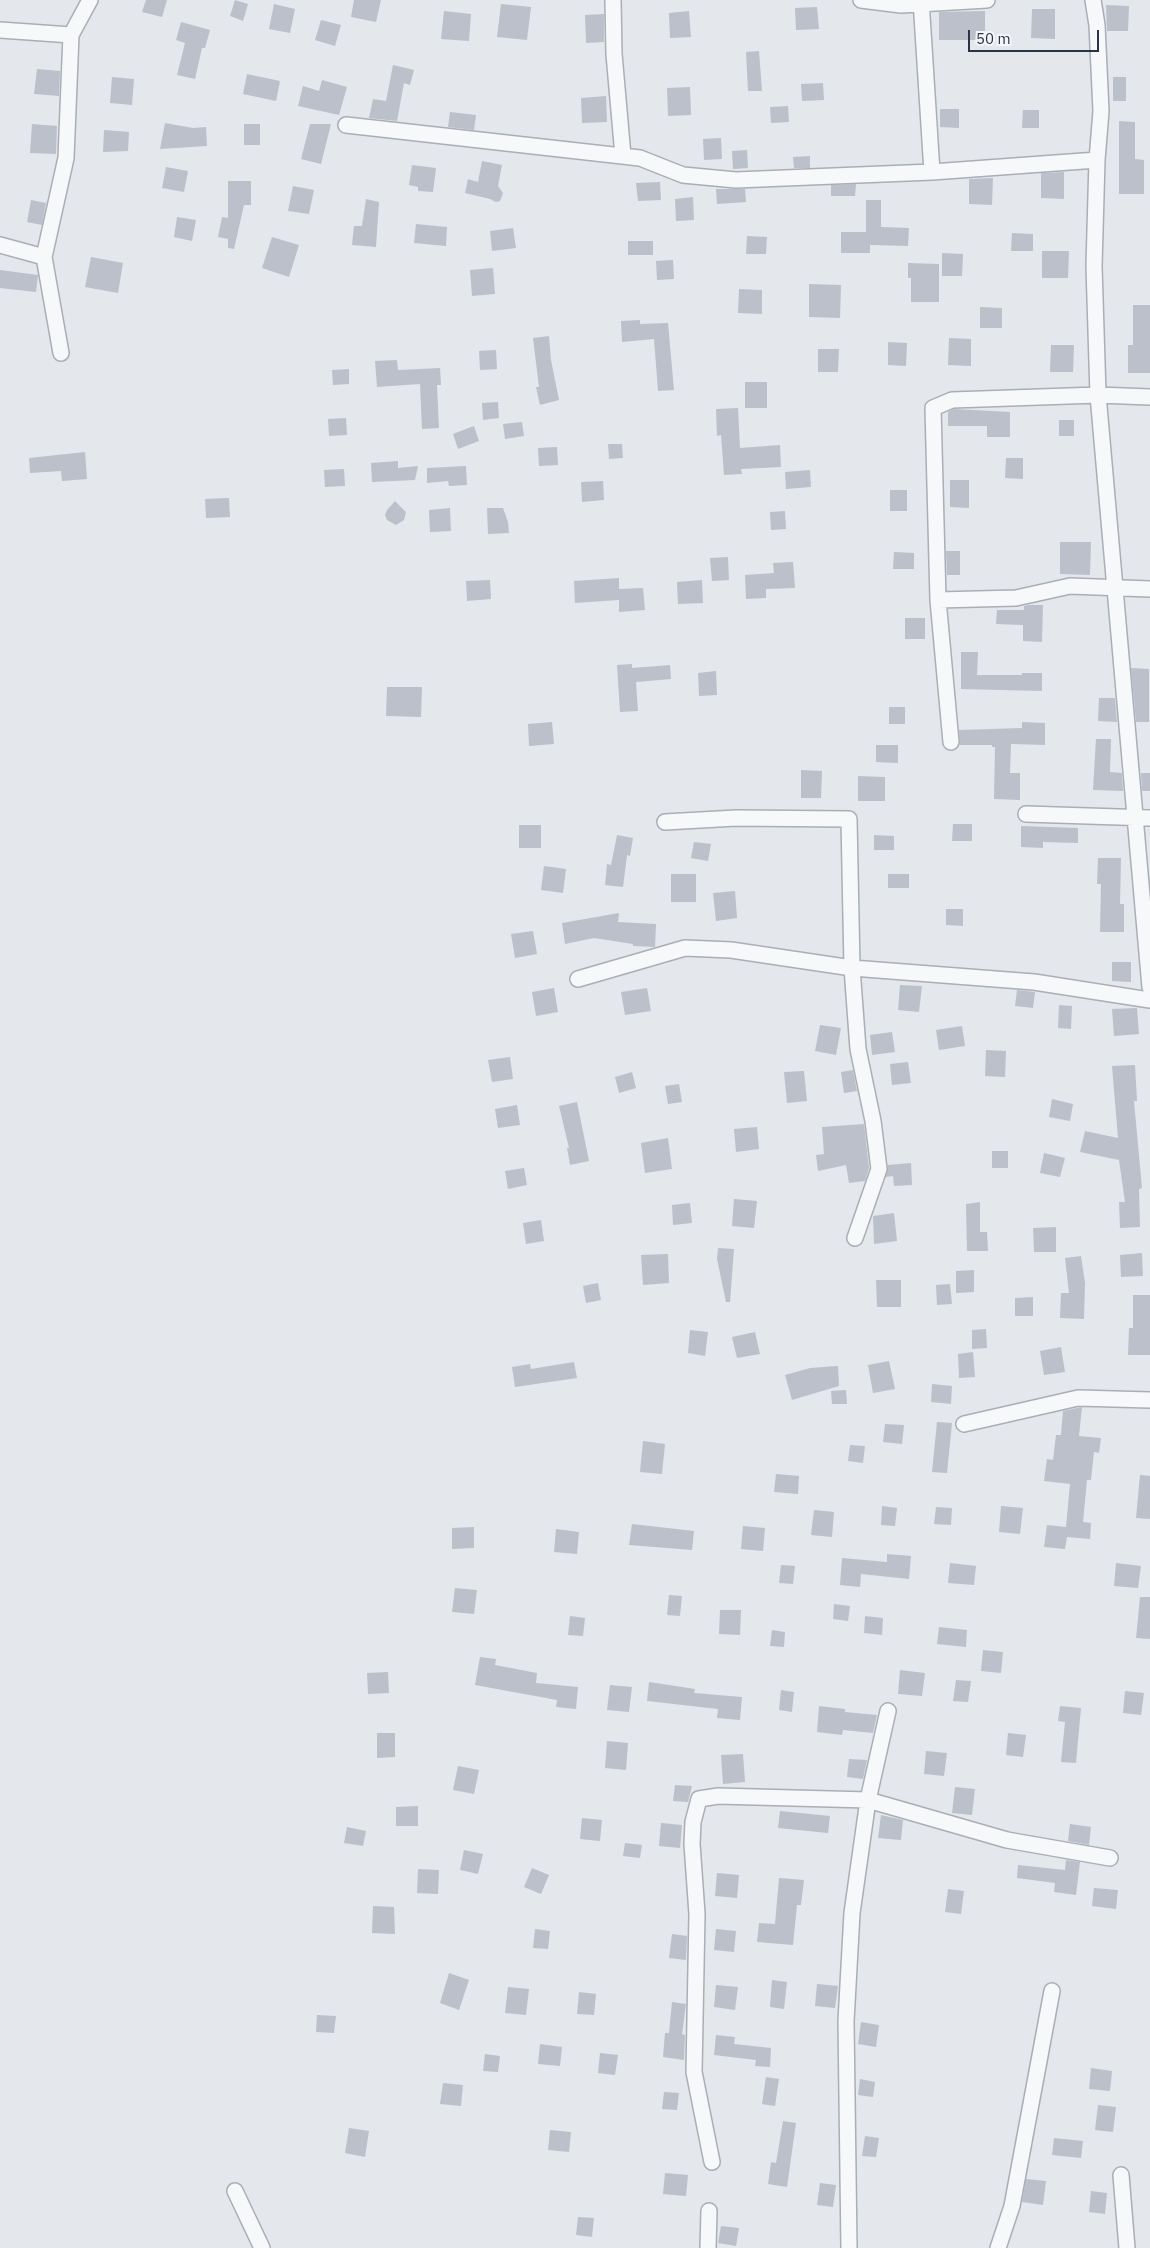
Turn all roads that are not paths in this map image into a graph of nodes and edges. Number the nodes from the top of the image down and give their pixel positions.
1 (90, 0) edge
2 (613, 0) edge
3 (861, 0) edge
4 (986, 0) edge
5 (1093, 0) edge
6 (922, 2) edge
7 (0, 30) edge
8 (71, 36) junction
9 (346, 125) dead end
10 (623, 156) junction
11 (1097, 160) junction
12 (932, 172) junction
13 (0, 245) edge
14 (44, 257) junction
15 (61, 353) dead end
16 (1098, 395) junction
17 (1150, 397) edge
18 (1114, 589) junction
19 (1150, 589) edge
20 (938, 600) junction
21 (951, 742) dead end
22 (1026, 814) dead end
23 (1143, 818) edge
24 (665, 822) dead end
25 (852, 968) junction
26 (578, 978) dead end
27 (1150, 987) edge
28 (1150, 1000) edge
29 (855, 1238) dead end
30 (1150, 1400) edge
31 (964, 1424) dead end
32 (888, 1711) dead end
33 (868, 1800) junction
34 (1110, 1858) dead end
35 (1052, 1991) dead end
36 (712, 2162) dead end
37 (1121, 2175) dead end
38 (236, 2191) dead end
39 (709, 2211) dead end
40 (262, 2248) edge
41 (708, 2248) edge
42 (849, 2248) edge
43 (998, 2248) edge
44 (1127, 2248) edge

1 - 8 street
2 - 10 street
3 - 6 street
4 - 6 street
5 - 11 street
6 - 12 street
7 - 8 street
8 - 14 street
9 - 10 street
10 - 12 street
11 - 12 street
11 - 16 street
13 - 14 street
14 - 15 street
16 - 17 street
16 - 18 street
16 - 20 street
18 - 19 street
18 - 20 street
18 - 23 street
20 - 21 street
22 - 23 street
23 - 27 street
24 - 25 street
25 - 26 street
25 - 28 street
25 - 29 street
30 - 31 street
32 - 33 street
33 - 34 street
33 - 36 street
33 - 42 street
35 - 43 street
37 - 44 street
38 - 40 street
39 - 41 street

